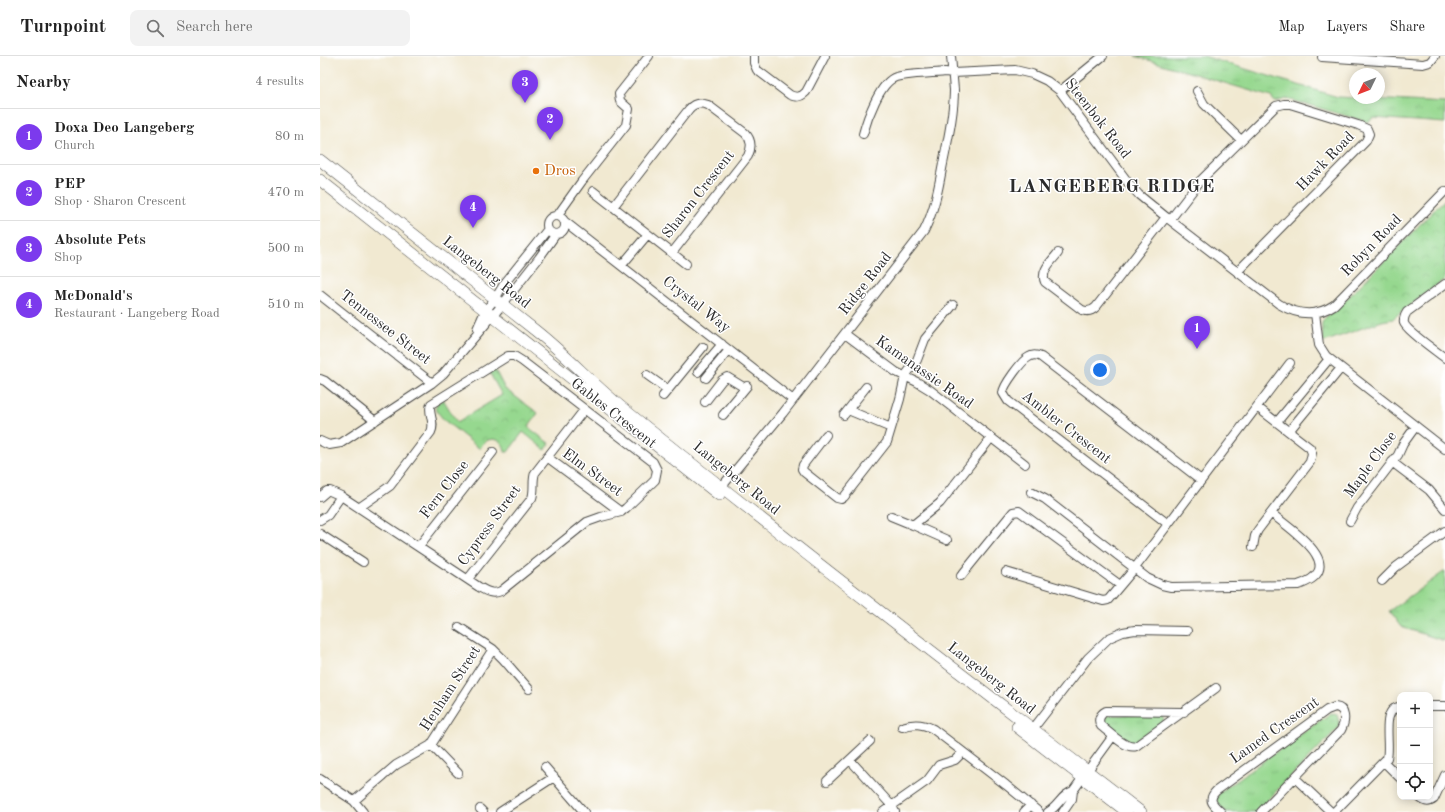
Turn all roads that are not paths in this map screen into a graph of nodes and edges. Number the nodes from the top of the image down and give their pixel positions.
1 (649, 56) edge
2 (754, 56) edge
3 (825, 56) edge
4 (951, 56) edge
5 (1103, 56) edge
6 (1435, 56) edge
7 (1322, 57) dead end
8 (953, 73) junction
9 (1060, 91) junction
10 (1197, 91) dead end
11 (863, 134) dead end
12 (1241, 140) junction
13 (320, 160) edge
14 (320, 180) edge
15 (1445, 191) edge
16 (593, 192) dead end
17 (612, 207) junction
18 (1168, 219) junction
19 (560, 224) junction
20 (548, 229) junction
21 (648, 234) junction
22 (672, 253) junction
23 (1058, 253) dead end
24 (686, 264) dead end
25 (622, 265) junction
26 (1237, 272) junction
27 (1445, 284) edge
28 (320, 295) edge
29 (499, 302) junction
30 (953, 305) dead end
31 (1315, 313) junction
32 (488, 314) junction
33 (845, 334) junction
34 (722, 344) junction
35 (704, 347) dead end
36 (729, 350) junction
37 (712, 356) junction
38 (1445, 358) edge
39 (1329, 359) junction
40 (720, 362) junction
41 (1290, 362) dead end
42 (689, 365) junction
43 (1341, 368) junction
44 (698, 372) junction
45 (647, 375) dead end
46 (905, 376) junction
47 (706, 378) junction
48 (320, 379) edge
49 (432, 383) junction
50 (717, 386) junction
51 (866, 387) dead end
52 (793, 400) junction
53 (705, 402) dead end
54 (1257, 406) junction
55 (584, 410) junction
56 (723, 415) dead end
57 (374, 421) junction
58 (1277, 422) junction
59 (1416, 426) junction
60 (891, 428) junction
61 (1289, 431) junction
62 (826, 435) dead end
63 (991, 438) junction
64 (320, 442) edge
65 (1445, 450) edge
66 (493, 452) dead end
67 (547, 457) junction
68 (1392, 462) junction
69 (1025, 464) dead end
70 (1201, 480) junction
71 (719, 490) junction
72 (1031, 492) dead end
73 (341, 496) junction
74 (320, 497) edge
75 (360, 507) junction
76 (1445, 509) edge
77 (621, 512) junction
78 (1270, 513) junction
79 (892, 516) dead end
80 (320, 520) edge
81 (1350, 520) dead end
82 (1168, 524) junction
83 (913, 525) junction
84 (1445, 531) edge
85 (320, 534) edge
86 (947, 540) dead end
87 (419, 546) junction
88 (1253, 547) dead end
89 (363, 562) dead end
90 (1135, 568) junction
91 (1006, 572) dead end
92 (961, 576) dead end
93 (468, 579) junction
94 (1382, 581) dead end
95 (1120, 585) junction
96 (459, 627) dead end
97 (1186, 631) dead end
98 (493, 649) junction
99 (1216, 688) dead end
100 (529, 689) dead end
101 (1433, 706) edge
102 (1445, 706) edge
103 (1397, 708) edge
104 (1184, 712) junction
105 (902, 727) dead end
106 (1030, 733) junction
107 (1113, 736) junction
108 (870, 741) dead end
109 (431, 745) junction
110 (963, 752) junction
111 (850, 760) junction
112 (1384, 762) junction
113 (545, 767) dead end
114 (458, 773) dead end
115 (1085, 775) junction
116 (1397, 775) edge
117 (1445, 775) edge
118 (554, 777) junction
119 (320, 778) edge
120 (1295, 778) junction
121 (827, 782) dead end
122 (1072, 791) junction
123 (1422, 800) edge
124 (1432, 800) edge
125 (1433, 800) edge
126 (354, 801) junction
127 (1031, 805) junction
128 (1056, 806) junction
129 (894, 809) edge
130 (363, 812) edge
131 (500, 812) edge
132 (584, 812) edge
133 (883, 812) edge
134 (1024, 812) edge
135 (1038, 812) edge
136 (1048, 812) edge
137 (1063, 812) edge
138 (1127, 812) edge
139 (1141, 812) edge
140 (1221, 812) edge
141 (1261, 812) edge
142 (1332, 812) edge

1 - 19 street
2 - 3 street
4 - 8 street, Ridge Road
5 - 9 street
6 - 7 street
8 - 9 street, Steenbok Road
8 - 11 street, Steenbok Road
8 - 33 street, Ridge Road
9 - 18 street, Steenbok Road
10 - 12 street
12 - 18 street, Hawk Road
12 - 26 street, Hawk Road
13 - 29 main road, Langeberg Road
14 - 32 main road, Langeberg Road
15 - 31 street, Robyn Road
16 - 17 street, Sharon Crescent
17 - 21 street, Sharon Crescent
17 - 22 street, Sharon Crescent
18 - 23 street, Hawk Road
18 - 26 street, Steenbok Road
19 - 20 street, Crystal Way
19 - 20 street
19 - 25 street, Crystal Way
19 - 29 street
20 - 29 street
21 - 22 street, Sharon Crescent
21 - 25 street, Sharon Crescent
22 - 24 street, Sharon Crescent
25 - 34 street, Crystal Way
26 - 31 street, Steenbok Road
27 - 38 street
28 - 49 street, Tennessee Street
29 - 32 street
29 - 71 main road, Langeberg Road
30 - 46 street
31 - 39 street
32 - 49 street
32 - 71 main road, Langeberg Road
33 - 46 street, Kamanassie Road
33 - 52 street, Ridge Road
34 - 36 street, Crystal Way
34 - 37 street
35 - 42 street
36 - 40 street
36 - 52 street, Crystal Way
37 - 40 street
37 - 44 street
39 - 43 street
39 - 58 street
40 - 47 street
41 - 54 street
42 - 44 street
42 - 45 street
43 - 59 street
43 - 61 street
44 - 47 street
46 - 60 street
46 - 63 street, Kamanassie Road
47 - 50 street
48 - 57 street
49 - 57 street
50 - 53 street
50 - 56 street
51 - 60 street
52 - 71 street, Ridge Road
54 - 58 street
54 - 70 street
55 - 67 street, Cypress Street
55 - 75 street, Gables Crescent
55 - 77 street, Gables Crescent
57 - 64 street
58 - 61 street
59 - 65 street
59 - 68 street, Maple Close
60 - 62 street
61 - 78 street
63 - 69 street, Kamanassie Road
63 - 83 street
66 - 87 street, Fern Close
67 - 77 street, Elm Street
67 - 93 street, Cypress Street
68 - 76 street
68 - 81 street, Maple Close
70 - 82 street
70 - 82 street, Ambler Crescent
71 - 106 main road, Langeberg Road
72 - 90 street
73 - 74 street, Gables Crescent
73 - 75 street, Gables Crescent
73 - 80 street
75 - 87 street, Gables Crescent
77 - 93 street, Gables Crescent
78 - 88 street
78 - 90 street
79 - 83 street
82 - 90 street
83 - 86 street
84 - 94 street
85 - 89 street
87 - 93 street, Gables Crescent
90 - 95 street
91 - 95 street
92 - 95 street
96 - 98 street
97 - 106 street
98 - 100 street
98 - 109 street, Henham Street
99 - 104 street
101 - 102 street
103 - 112 street
104 - 107 street
104 - 107 street
105 - 110 street
106 - 115 main road, Langeberg Road
107 - 115 street
108 - 111 street
109 - 114 street, Henham Street
109 - 126 street, Henham Street
110 - 127 street
110 - 129 street
111 - 121 street
111 - 129 street
112 - 116 street
112 - 142 street
113 - 118 street
115 - 122 street
115 - 138 main road, Langeberg Road
115 - 139 main road, Langeberg Road
117 - 125 street
118 - 131 street
118 - 132 street
119 - 126 street
120 - 140 street, Lamed Crescent
120 - 141 street, Lamed Crescent
120 - 142 street
122 - 128 street
122 - 137 street
123 - 124 street
126 - 130 street
127 - 134 street
127 - 135 street
128 - 136 street
128 - 137 street
129 - 133 street

